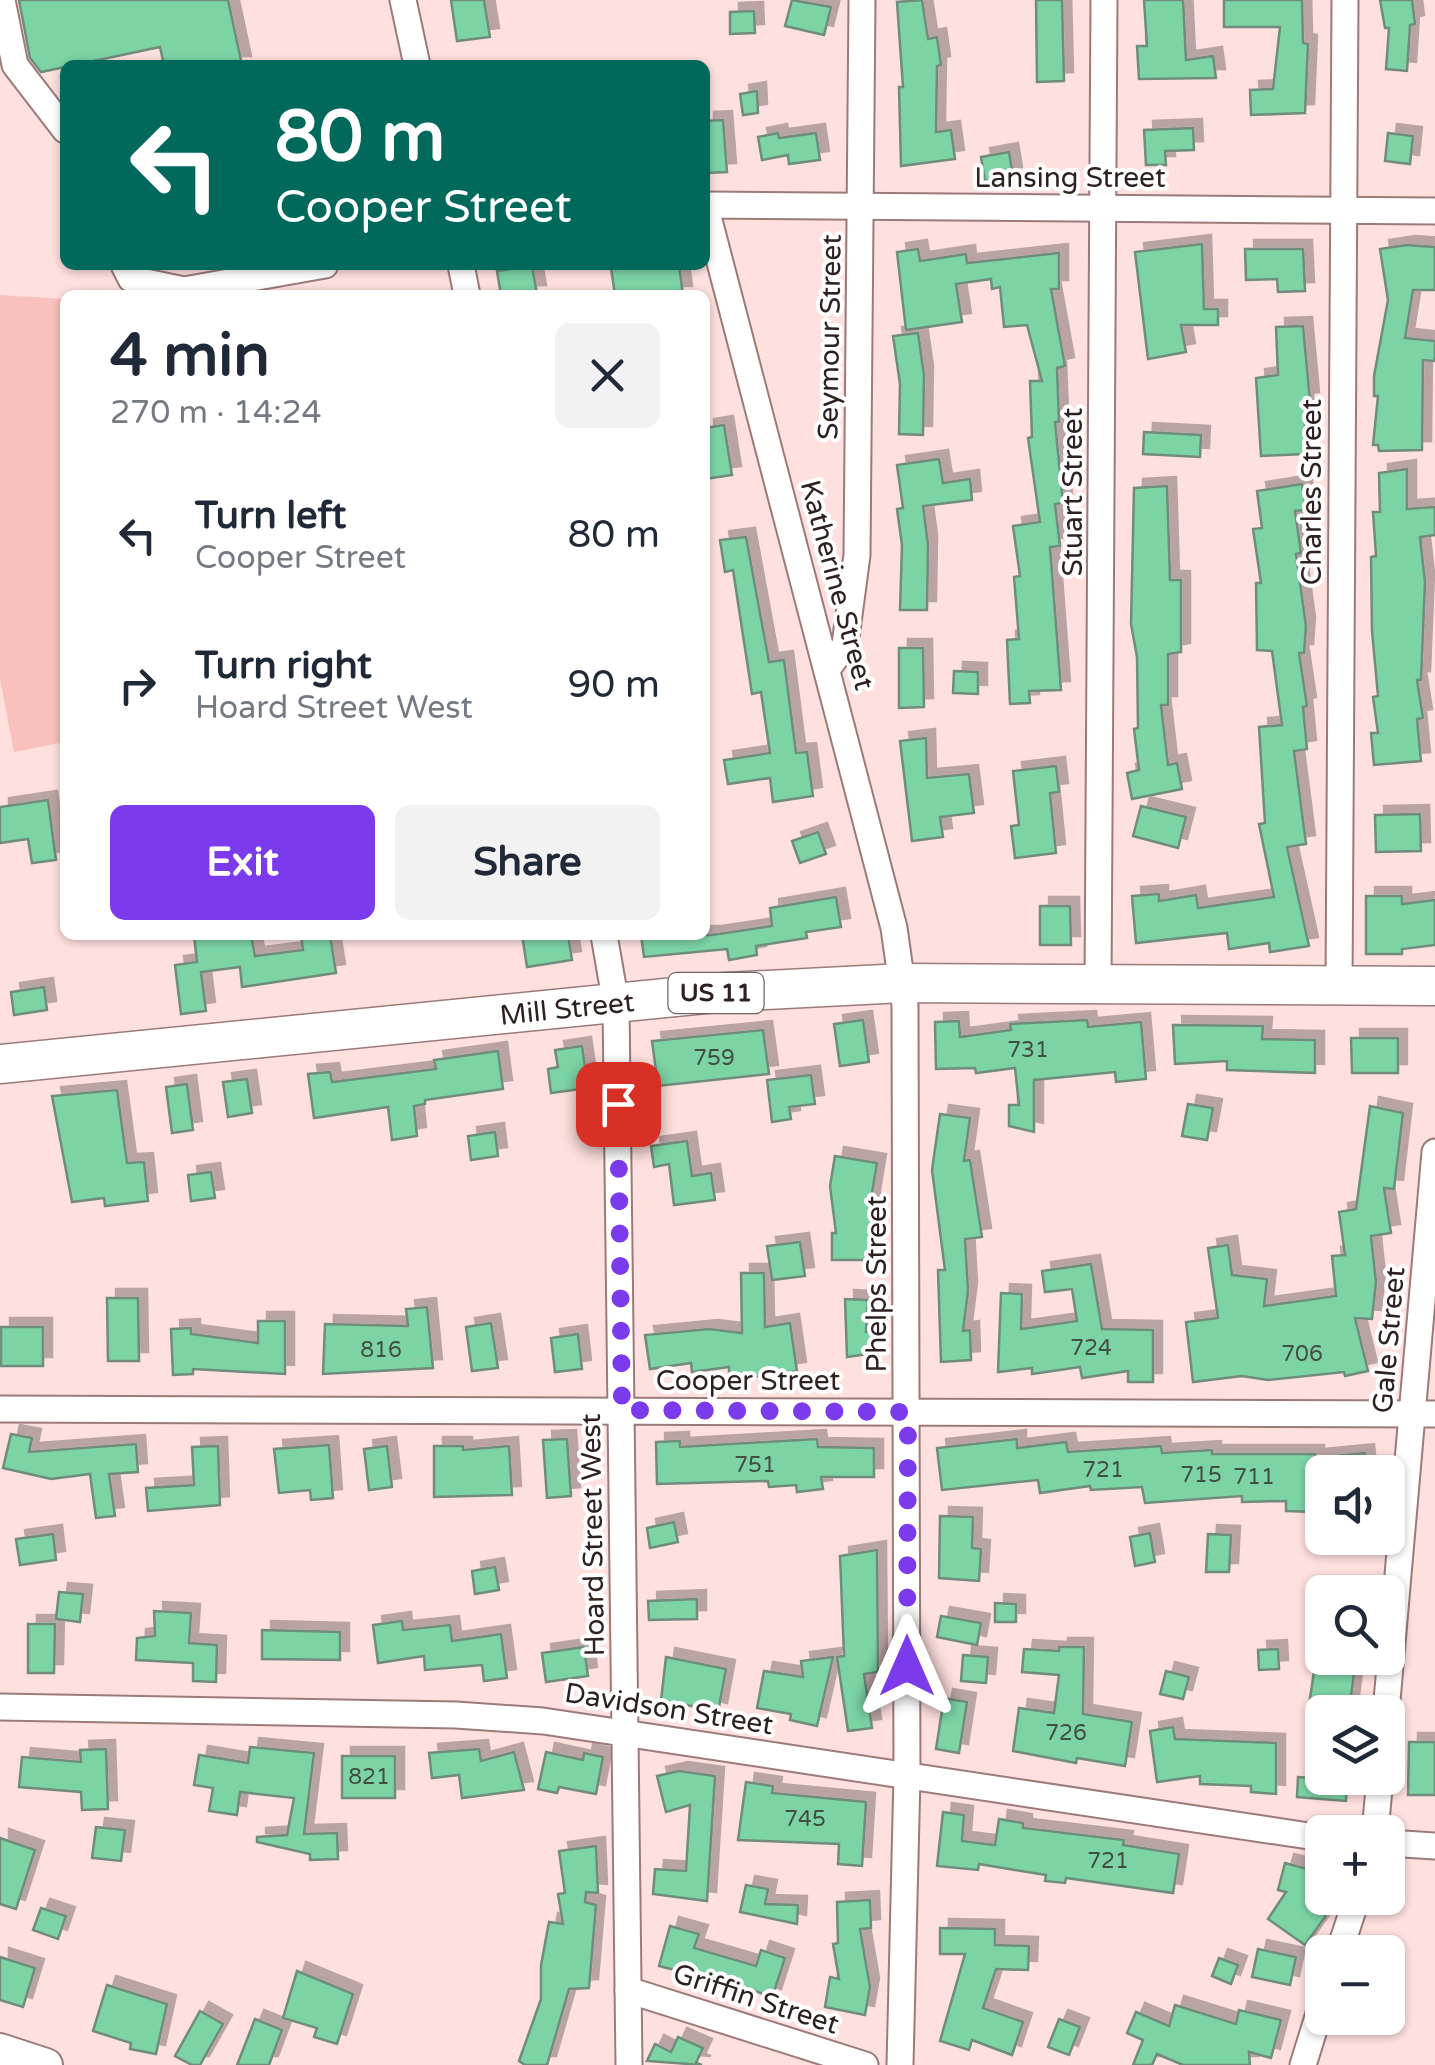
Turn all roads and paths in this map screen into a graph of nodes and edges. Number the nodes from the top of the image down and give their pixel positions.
1 (2, 0) edge
2 (403, 0) edge
3 (862, 0) edge
4 (1104, 0) edge
5 (1345, 0) edge
6 (416, 60) edge
7 (60, 124) edge
8 (710, 206) edge
9 (862, 207) junction
10 (1104, 209) junction
11 (1343, 209) junction
12 (1435, 211) edge
13 (710, 225) edge
14 (126, 270) edge
15 (297, 270) edge
16 (184, 290) edge
17 (184, 290) edge
18 (828, 668) junction
19 (605, 940) edge
20 (903, 982) junction
21 (1098, 985) junction
22 (1339, 985) junction
23 (1435, 986) edge
24 (616, 1004) junction
25 (0, 1064) edge
26 (1435, 1152) edge
27 (0, 1409) edge
28 (622, 1410) junction
29 (908, 1412) junction
30 (1424, 1413) edge
31 (1388, 1695) edge
32 (0, 1707) edge
33 (625, 1733) junction
34 (907, 1776) junction
35 (1305, 1835) edge
36 (1405, 1845) edge
37 (1435, 1846) edge
38 (628, 1990) junction
39 (1317, 2035) edge
40 (0, 2050) edge
41 (1312, 2062) edge
42 (46, 2065) edge
43 (629, 2065) edge
44 (865, 2065) edge
45 (900, 2065) edge

1 - 7 street
2 - 6 street
3 - 9 street, Seymour Street
4 - 10 street, Stuart Street
5 - 11 street, Charles Street
8 - 9 street, Lansing Street
9 - 10 street, Lansing Street
9 - 18 street, Seymour Street
10 - 11 street, Lansing Street
10 - 21 street, Stuart Street
11 - 12 street, Lansing Street
11 - 22 street, Charles Street
13 - 18 street, Katherine Street
14 - 17 street
15 - 16 street
18 - 20 street, Katherine Street
19 - 24 street, Hoard Street West
20 - 21 highway, Mill Street / US 11
20 - 24 highway, Mill Street / US 11
20 - 29 street, Phelps Street
21 - 22 highway, Mill Street / US 11
22 - 23 highway, Mill Street / US 11
24 - 25 highway, Mill Street / US 11
24 - 28 street, Hoard Street West
26 - 30 street, Gale Street
27 - 28 street, Cooper Street
28 - 29 street, Cooper Street
28 - 33 street, Hoard Street West
29 - 30 street, Cooper Street
29 - 34 street, Phelps Street
30 - 31 street, Gale Street
32 - 33 street, Davidson Street
33 - 34 street, Davidson Street
33 - 38 street, Hoard Street West
34 - 35 street, Davidson Street
34 - 45 street, Phelps Street
36 - 37 street
38 - 43 street, Hoard Street West
38 - 44 street, Griffin Street
39 - 41 street
40 - 42 main road

